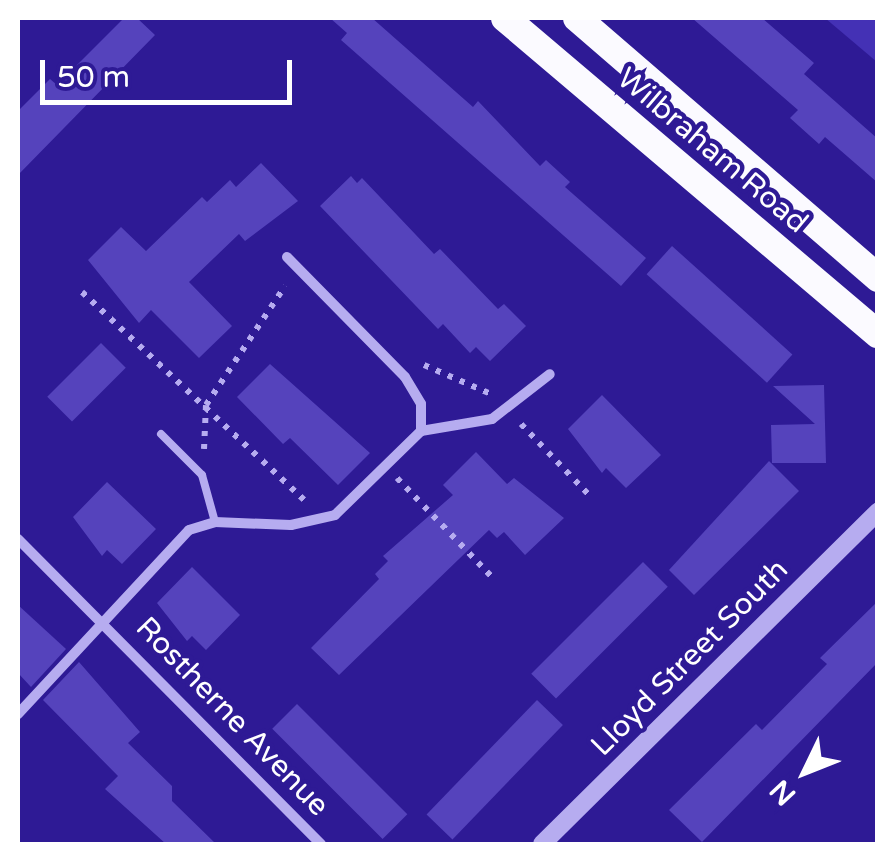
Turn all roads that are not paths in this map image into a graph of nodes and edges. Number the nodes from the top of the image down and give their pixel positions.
1 (505, 18) edge
2 (577, 18) edge
3 (286, 257) dead end
4 (878, 278) edge
5 (878, 334) edge
6 (550, 374) dead end
7 (421, 431) junction
8 (161, 434) dead end
9 (878, 510) edge
10 (215, 522) junction
11 (18, 539) edge
12 (106, 624) junction
13 (18, 714) edge
14 (322, 844) edge
15 (542, 844) edge

1 - 5 highway, Wilbraham Road
2 - 4 highway, Wilbraham Road
3 - 7 street
6 - 7 street
7 - 10 street
8 - 10 lane
9 - 15 street, Lloyd Street South
10 - 12 street, Rostherne Avenue
11 - 12 street, Rostherne Avenue
12 - 13 street
12 - 14 street, Rostherne Avenue

